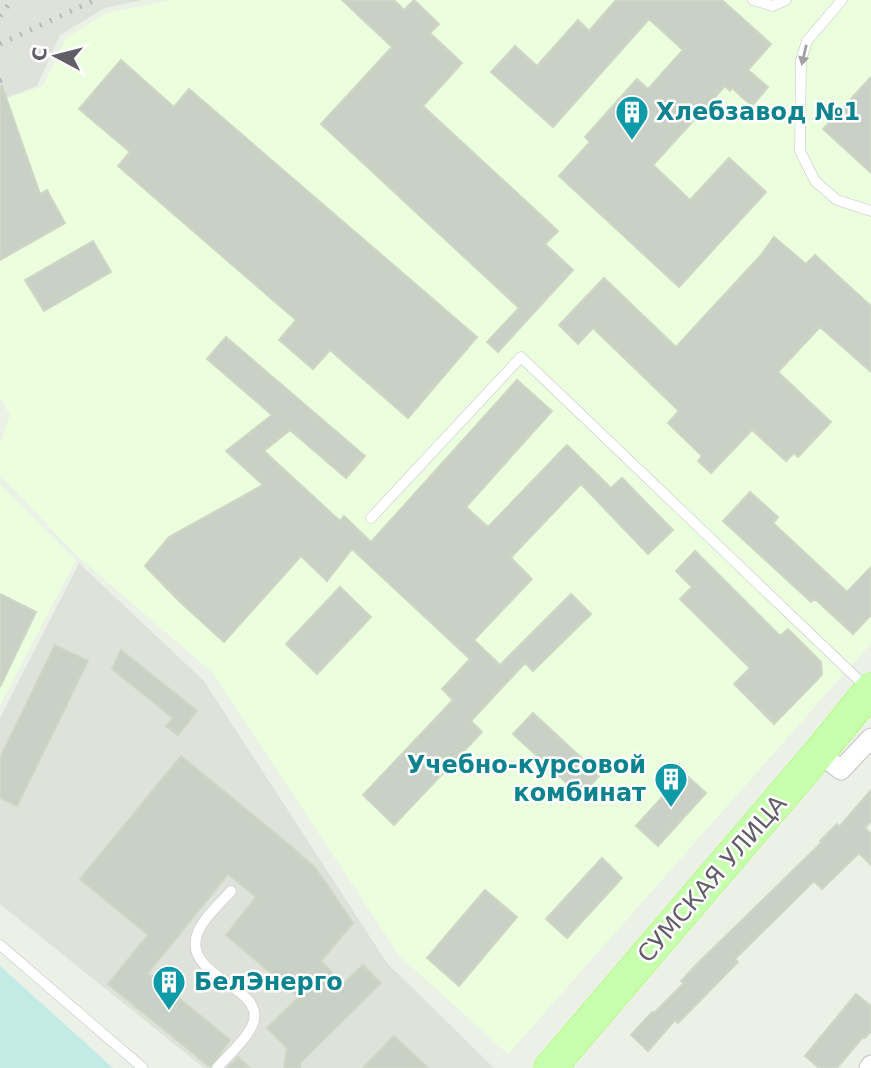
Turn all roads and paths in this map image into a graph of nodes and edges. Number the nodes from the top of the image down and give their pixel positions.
1 (752, 0) edge
2 (786, 0) edge
3 (842, 0) edge
4 (871, 211) edge
5 (371, 517) dead end
6 (870, 690) edge
7 (871, 738) edge
8 (819, 753) junction
9 (231, 891) dead end
10 (0, 945) edge
11 (143, 1068) edge
12 (218, 1068) edge
13 (550, 1068) edge

1 - 2 lane
3 -> 4 lane
5 - 6 lane
6 - 8 main road, СУМСКАЯ УЛИЦА
7 - 8 street
8 - 13 main road, СУМСКАЯ УЛИЦА
9 - 12 lane
10 - 11 lane

